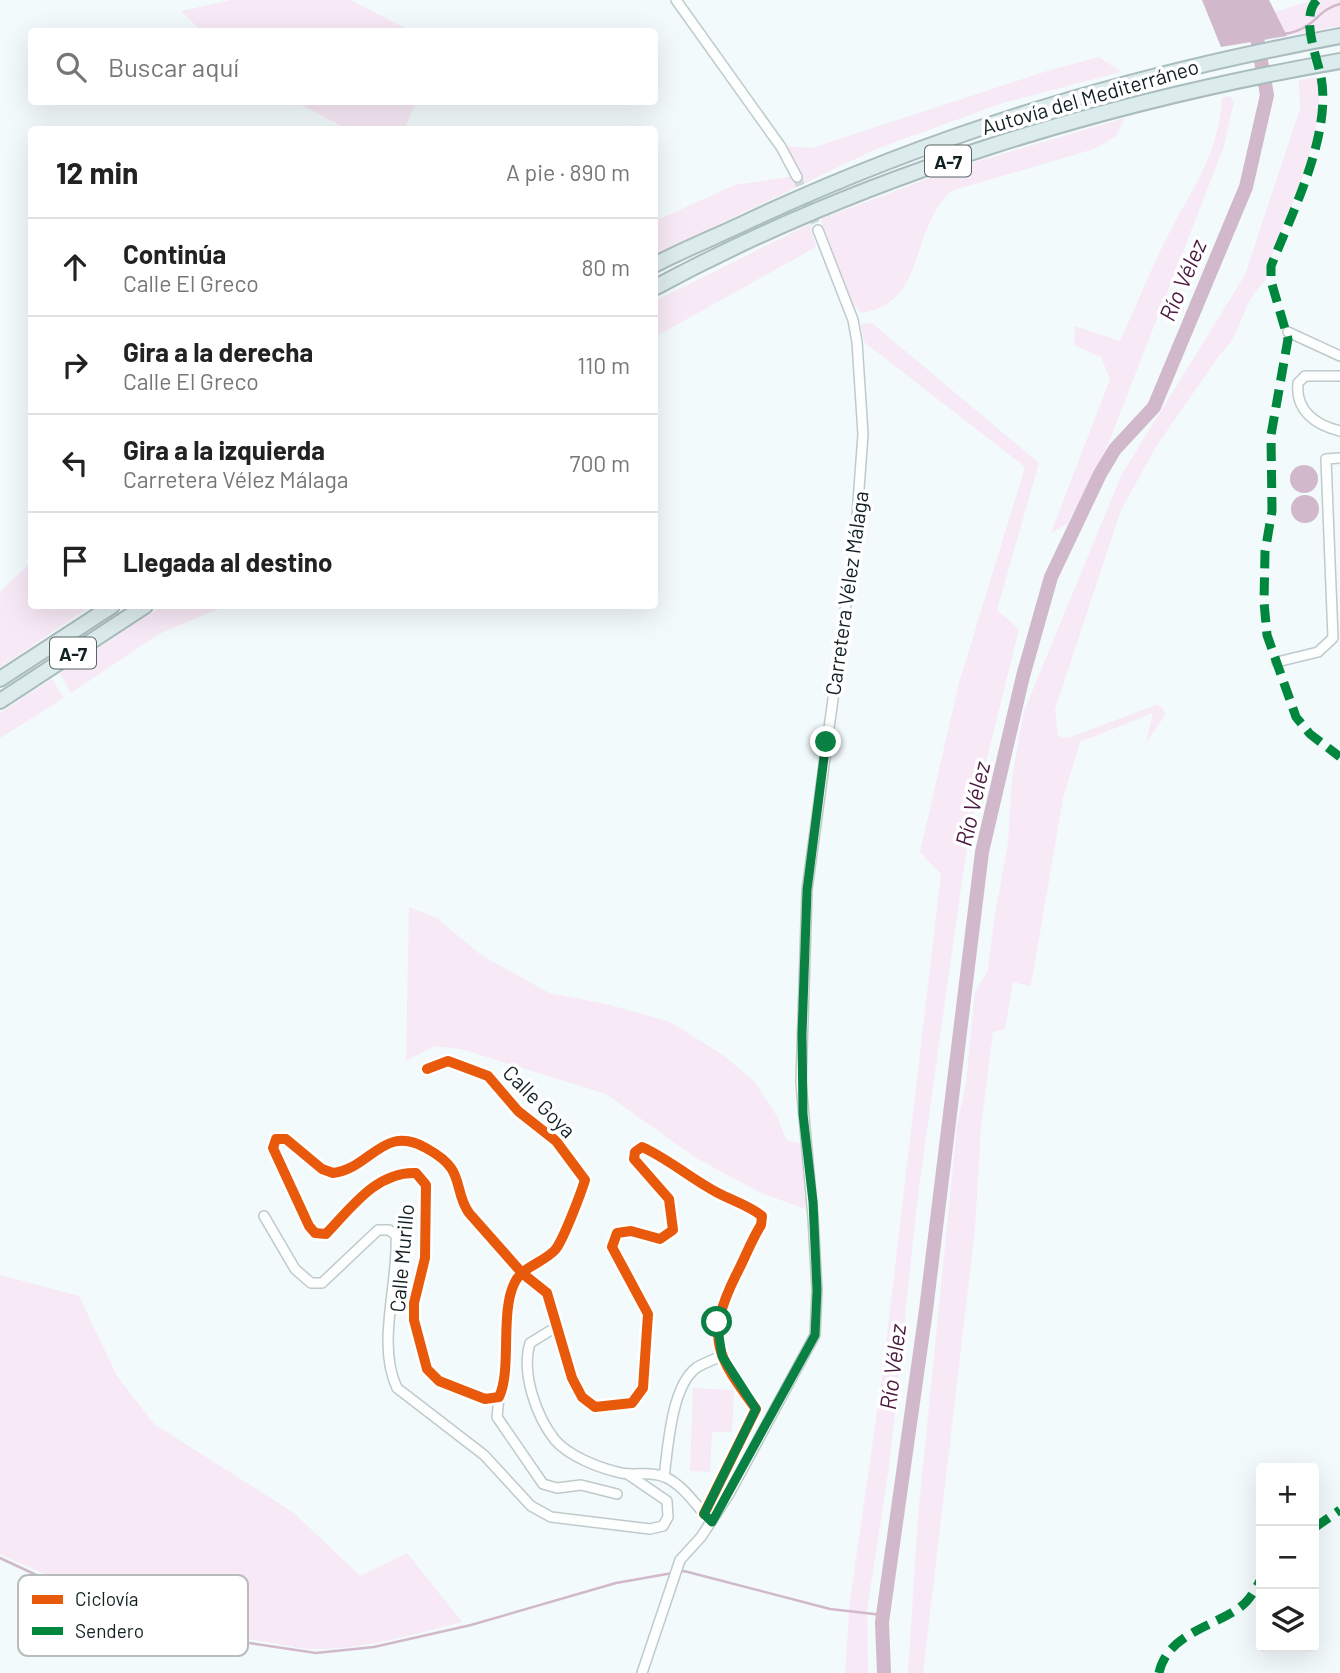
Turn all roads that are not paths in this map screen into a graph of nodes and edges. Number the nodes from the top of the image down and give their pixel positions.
1 (676, 0) edge
2 (1340, 36) edge
3 (1340, 61) edge
4 (797, 177) tunnel mouth
5 (818, 230) tunnel mouth
6 (658, 263) edge
7 (658, 286) edge
8 (1288, 332) dead end
9 (1340, 356) edge
10 (1340, 376) edge
11 (1340, 432) edge
12 (1340, 458) edge
13 (107, 609) edge
14 (140, 609) edge
15 (1277, 662) dead end
16 (0, 679) edge
17 (0, 701) edge
18 (427, 1069) dead end
19 (264, 1216) dead end
20 (522, 1273) junction
21 (556, 1326) junction
22 (722, 1356) junction
23 (499, 1396) junction
24 (629, 1475) junction
25 (664, 1477) junction
26 (617, 1494) dead end
27 (704, 1514) junction
28 (712, 1522) junction
29 (642, 1673) edge

1 - 4 street
2 - 6 highway, Autovía del Mediterráneo / A-7
3 - 7 highway, Autovía del Mediterráneo / A-7
5 - 28 street, Carretera Vélez Málaga
8 - 9 street
10 - 11 street
12 - 15 street
13 - 16 highway, A-7
14 - 17 highway, A-7
18 - 20 street, Calle Goya
19 - 24 street
20 - 21 street
20 - 23 street
20 - 23 street, Calle Murillo
21 - 22 street
21 - 24 street
22 - 25 street
22 - 27 street
23 - 26 street
24 - 25 street
25 - 27 street
27 - 28 street
28 - 29 street, Carretera Vélez Málaga

